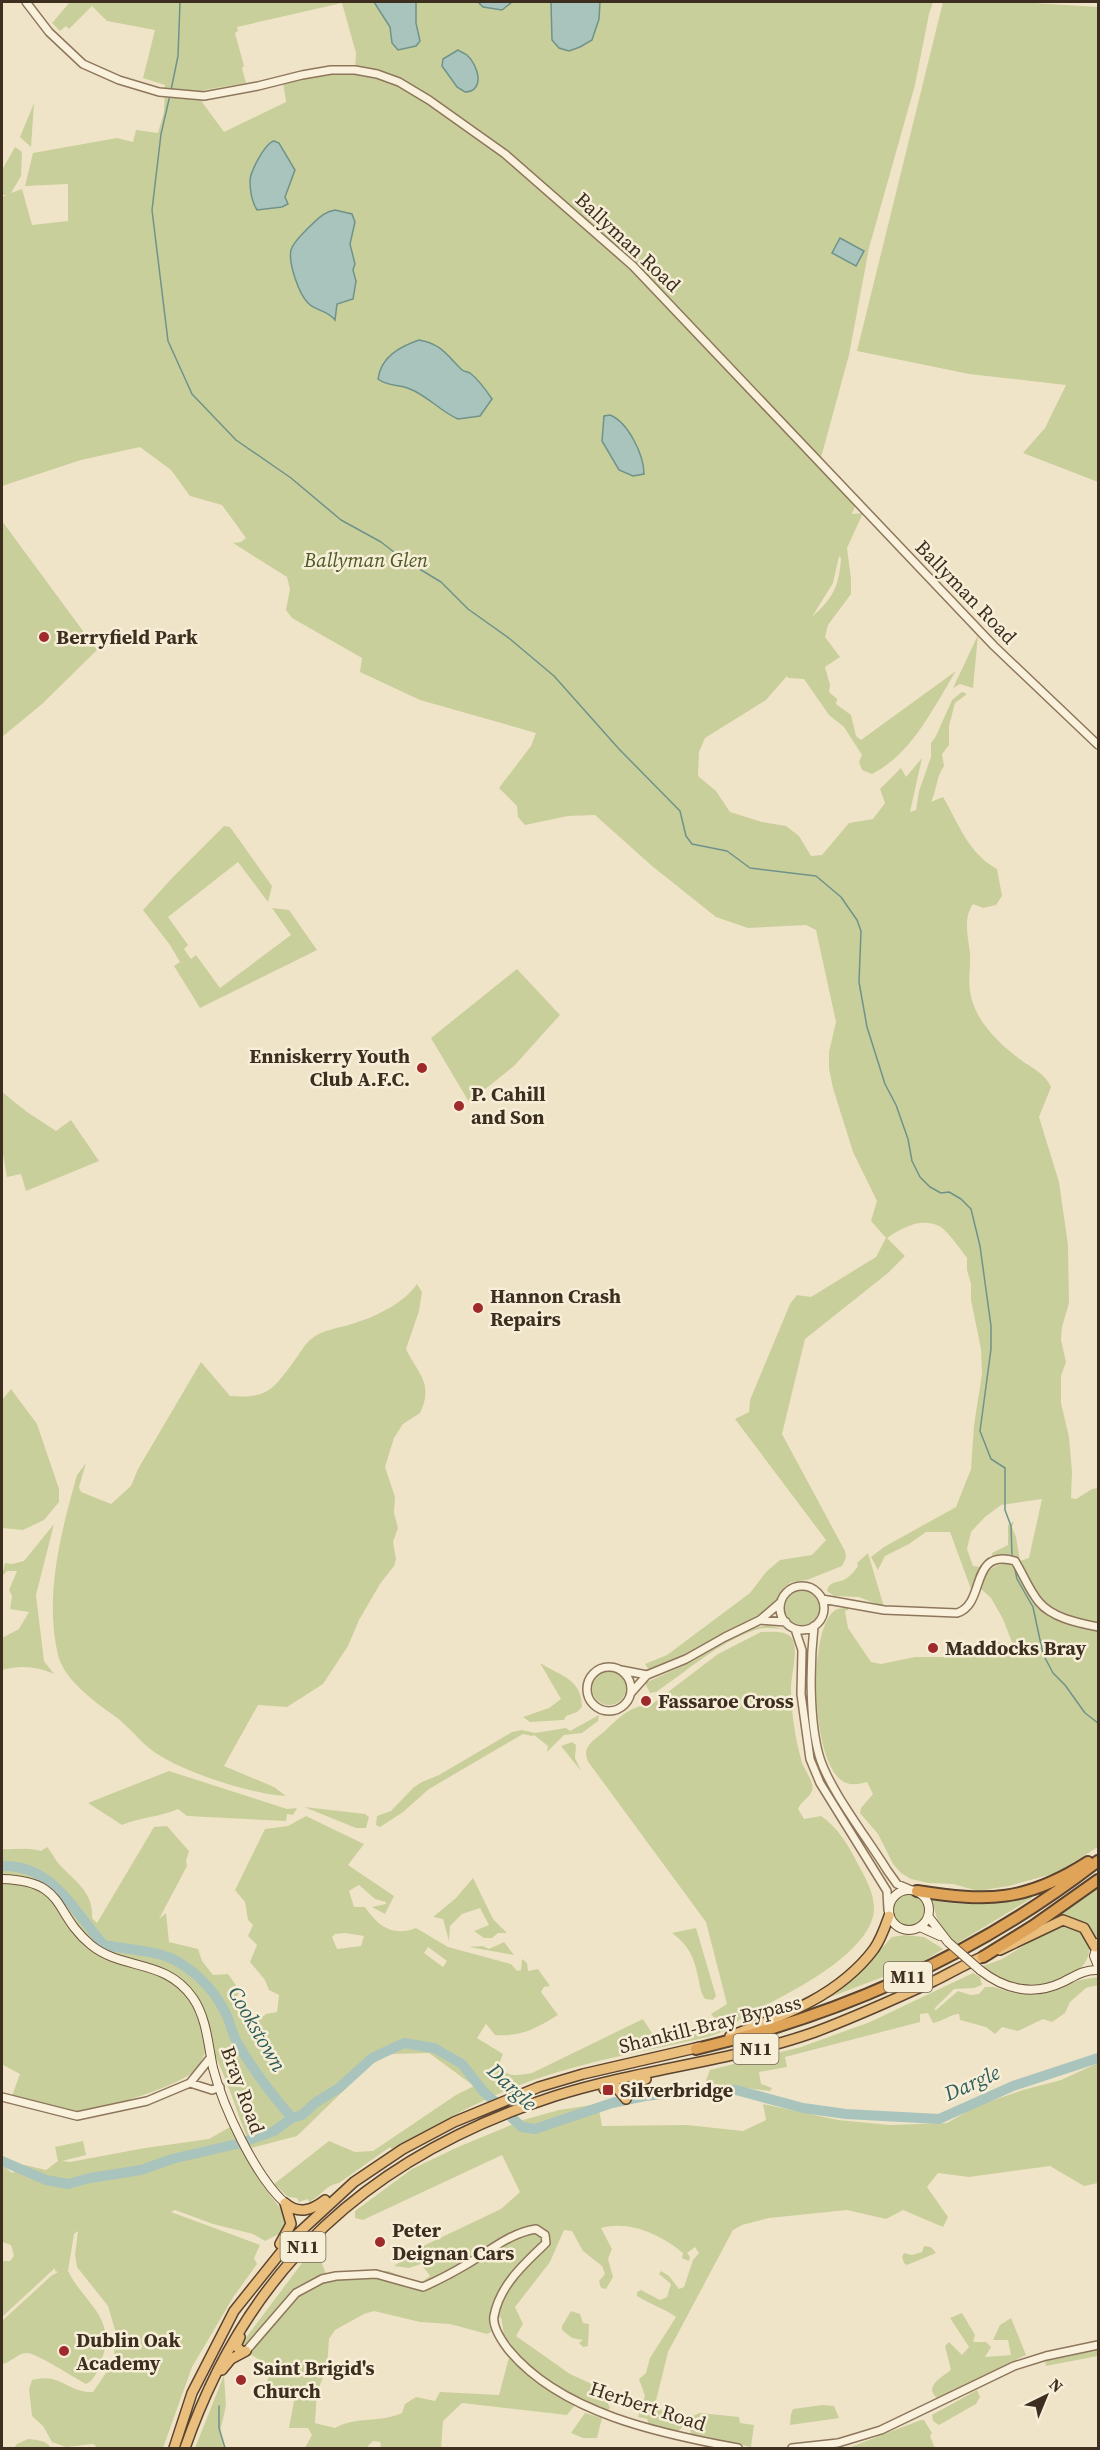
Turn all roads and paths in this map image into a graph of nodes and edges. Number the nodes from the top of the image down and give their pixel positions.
1 (26, 2) edge
2 (1098, 746) edge
3 (822, 1599) junction
4 (781, 1602) junction
5 (840, 1604) junction
6 (823, 1612) junction
7 (760, 1620) junction
8 (786, 1622) junction
9 (814, 1626) junction
10 (1098, 1627) edge
11 (795, 1629) junction
12 (619, 1669) junction
13 (647, 1675) junction
14 (631, 1693) junction
15 (1098, 1855) edge
16 (1098, 1861) edge
17 (2, 1879) edge
18 (1098, 1880) edge
19 (913, 1890) junction
20 (889, 1913) junction
21 (928, 1916) junction
22 (920, 1926) junction
23 (948, 1942) junction
24 (1096, 1949) edge
25 (982, 1957) junction
26 (1098, 1968) edge
27 (1081, 1972) junction
28 (696, 2049) junction
29 (747, 2052) junction
30 (211, 2057) junction
31 (190, 2083) junction
32 (220, 2087) junction
33 (2, 2097) edge
34 (531, 2105) junction
35 (354, 2182) junction
36 (285, 2203) junction
37 (303, 2247) junction
38 (234, 2311) junction
39 (1098, 2345) edge
40 (246, 2351) junction
41 (192, 2393) junction
42 (838, 2446) edge
43 (168, 2448) edge
44 (174, 2448) edge
45 (187, 2448) edge
46 (738, 2448) edge
47 (792, 2448) edge

1 - 2 street, Ballyman Road
3 - 4 street
3 - 5 street
3 - 6 street
4 - 7 street
4 - 8 street
5 - 6 street
5 - 10 street
6 - 9 street
7 - 8 street
7 - 13 street
8 - 11 street
9 - 11 street
9 - 19 street
11 - 20 street
12 - 13 street
12 - 14 street
12 - 14 street
13 - 14 street
15 - 19 highway
16 - 28 highway, Shankill-Bray Bypass / M11
17 - 30 main road, Bray Road
18 - 25 highway, Shankill-Bray Bypass
19 - 20 main road
19 - 21 main road
20 - 22 main road
20 - 28 highway, N11
21 - 22 main road
21 - 23 main road
22 - 23 main road
23 - 27 main road, bridge
24 - 25 highway, N11
24 - 26 main road
24 - 27 main road
25 - 29 highway, Shankill-Bray Bypass / N11
26 - 27 main road
28 - 35 highway, Shankill-Bray Bypass / N11
29 - 34 highway, Shankill-Bray Bypass / N11
29 - 34 highway, N11
30 - 31 street
30 - 32 main road, Bray Road
31 - 32 street
31 - 33 street
32 - 36 main road, Bray Road
34 - 37 highway, Shankill-Bray Bypass / N11
35 - 36 highway, N11
35 - 38 highway, Shankill-Bray Bypass / N11
36 - 38 highway, N11
37 - 40 highway, N11
37 - 45 highway, Shankill-Bray Bypass / N11
38 - 41 highway, Shankill-Bray Bypass / N11
39 - 42 street
40 - 45 highway, N11
40 - 46 street, Herbert Road
41 - 43 highway, N11
41 - 44 highway, Shankill-Bray Bypass / N11
42 - 47 street

